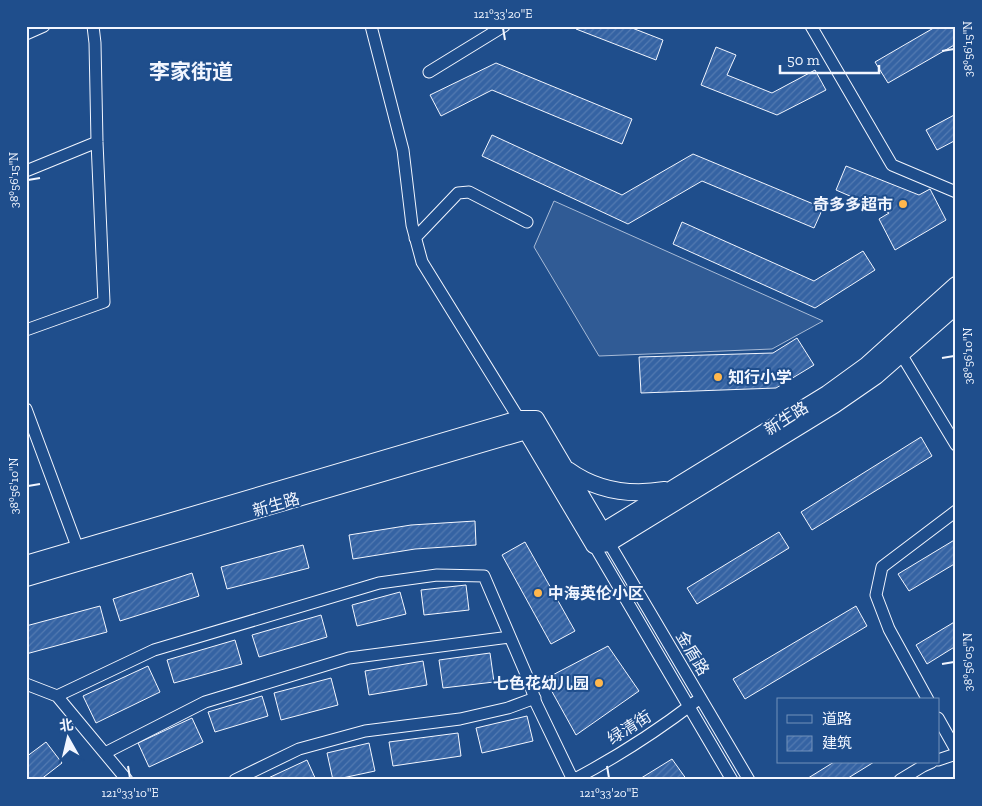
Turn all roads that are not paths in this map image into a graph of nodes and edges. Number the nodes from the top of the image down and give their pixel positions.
1 (44, 26) edge
2 (93, 26) edge
3 (371, 26) edge
4 (504, 26) edge
5 (811, 26) edge
6 (26, 34) edge
7 (429, 72) dead end
8 (97, 142) junction
9 (26, 172) edge
10 (956, 192) edge
11 (527, 222) dead end
12 (415, 238) junction
13 (956, 285) edge
14 (956, 306) edge
15 (26, 330) edge
16 (898, 347) junction
17 (26, 410) edge
18 (527, 423) junction
19 (956, 445) edge
20 (564, 467) junction
21 (672, 489) junction
22 (956, 511) edge
23 (602, 540) junction
24 (78, 549) junction
25 (26, 564) edge
26 (26, 578) edge
27 (510, 637) junction
28 (26, 684) edge
29 (57, 696) junction
30 (535, 698) junction
31 (700, 698) junction
32 (927, 698) edge
33 (689, 707) junction
34 (940, 722) edge
35 (956, 750) edge
36 (105, 753) junction
37 (956, 754) edge
38 (940, 759) edge
39 (928, 764) edge
40 (127, 780) edge
41 (235, 780) edge
42 (573, 780) edge
43 (732, 780) edge
44 (749, 780) edge
45 (900, 780) edge

1 - 6 street
2 - 8 street
3 - 12 street
4 - 7 street
5 - 10 street
8 - 9 street
8 - 15 street
11 - 12 street
12 - 18 street
13 - 16 street, 新生路
14 - 16 street, 新生路
16 - 19 street
16 - 21 street, 新生路
16 - 23 street, 新生路
17 - 24 street
18 - 20 street
18 - 23 street
18 - 24 street, 新生路
18 - 26 street, 新生路
20 - 21 street
20 - 23 street
21 - 23 street, 新生路
22 - 32 street
23 - 31 street, 金盾路
23 - 33 street, 金盾路
24 - 25 street, 新生路
27 - 29 street
27 - 30 street
27 - 36 street
28 - 29 street
29 - 36 street
30 - 41 street
30 - 42 street
31 - 33 street, 绿清街
31 - 44 street, 金盾路
33 - 42 street, 绿清街
33 - 43 street, 金盾路
34 - 35 street
36 - 40 street
37 - 38 street
39 - 45 street

